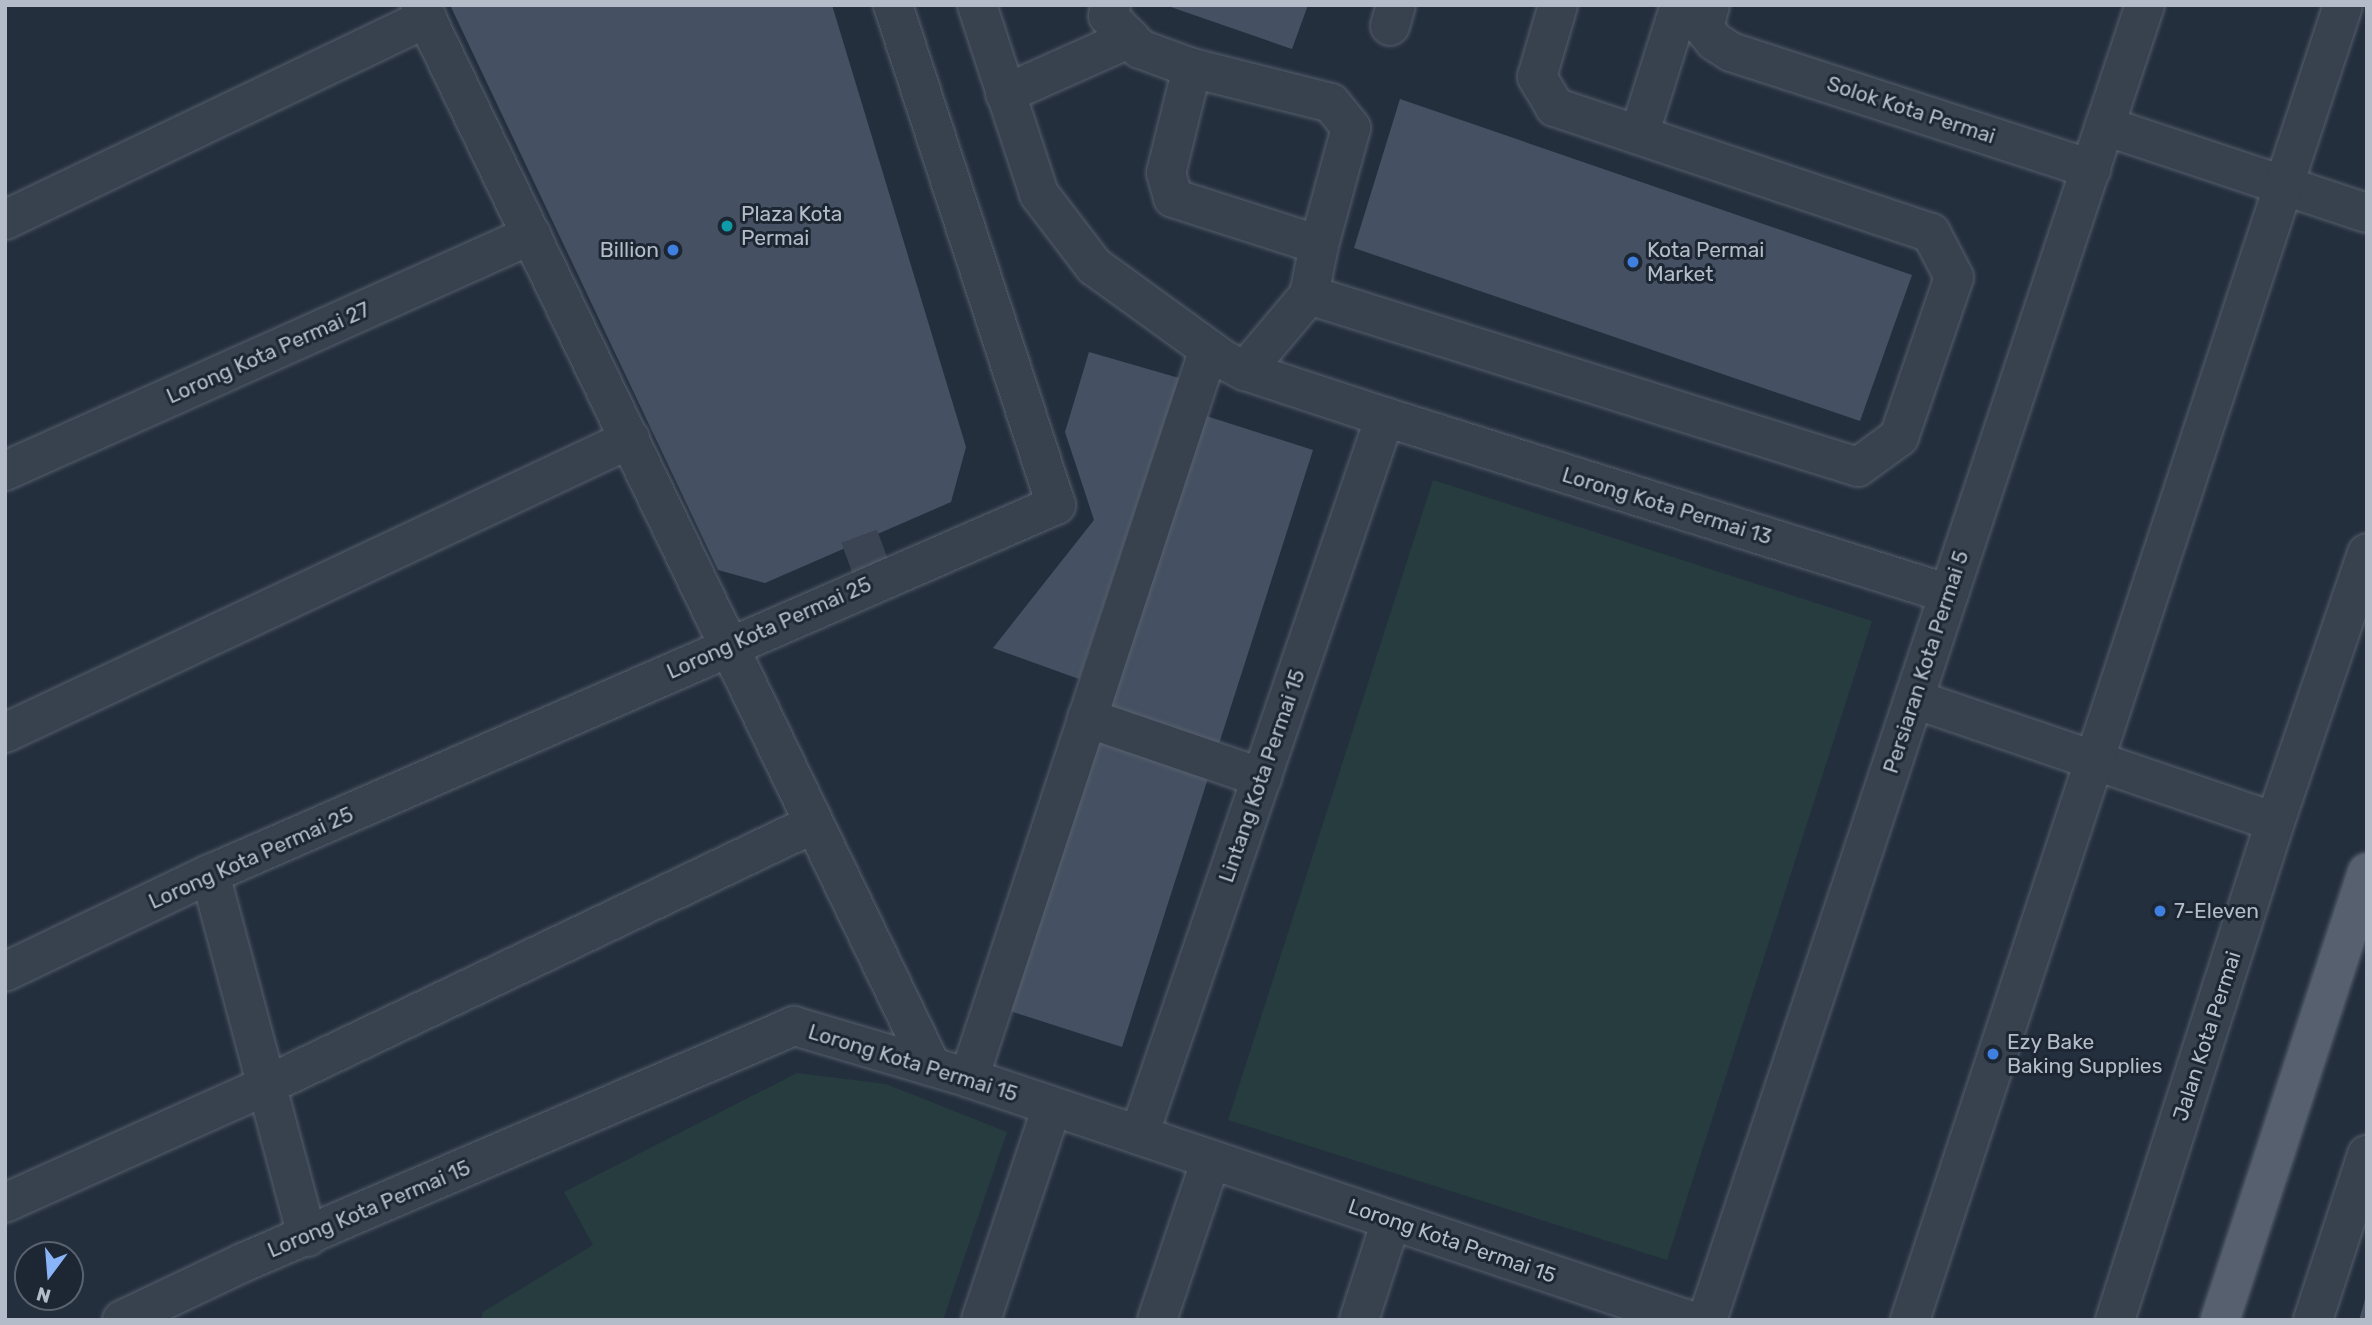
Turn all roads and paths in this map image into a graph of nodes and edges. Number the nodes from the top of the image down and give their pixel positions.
1 (893, 5) edge
2 (978, 5) edge
3 (1111, 5) edge
4 (1558, 5) edge
5 (1680, 5) edge
6 (1710, 5) edge
7 (2343, 5) edge
8 (2134, 8) edge
9 (424, 12) edge
10 (1130, 38) junction
11 (1192, 68) junction
12 (1005, 94) junction
13 (2105, 127) junction
14 (1639, 135) junction
15 (2091, 169) junction
16 (2284, 186) junction
17 (2367, 213) edge
18 (5, 220) edge
19 (531, 235) junction
20 (1319, 245) junction
21 (1309, 295) junction
22 (1209, 349) junction
23 (1245, 372) junction
24 (1385, 417) junction
25 (630, 439) junction
26 (5, 471) edge
27 (2367, 553) edge
28 (1949, 594) junction
29 (730, 646) junction
30 (1914, 699) junction
31 (1087, 719) junction
32 (5, 733) edge
33 (2096, 762) junction
34 (1262, 778) junction
35 (2275, 822) junction
36 (813, 824) junction
37 (2367, 873) edge
38 (210, 874) junction
39 (2359, 923) edge
40 (5, 972) edge
41 (932, 1066) junction
42 (969, 1078) junction
43 (264, 1086) junction
44 (1052, 1106) junction
45 (1139, 1135) junction
46 (2367, 1155) edge
47 (1211, 1160) junction
48 (5, 1203) edge
49 (1391, 1220) junction
50 (307, 1237) junction
51 (122, 1320) edge
52 (981, 1320) edge
53 (1157, 1320) edge
54 (1359, 1320) edge
55 (1688, 1320) edge
56 (1707, 1320) edge
57 (1910, 1320) edge
58 (2115, 1320) edge
59 (2220, 1320) edge
60 (2313, 1320) edge

1 - 29 street, Lorong Kota Permai 25
2 - 12 street, Lorong Kota Permai 13
3 - 10 street
4 - 14 street
5 - 14 street
6 - 15 street, Solok Kota Permai
7 - 16 street
8 - 13 street, Persiaran Kota Permai 5
9 - 18 street
9 - 19 street
10 - 11 street
10 - 12 street
11 - 20 street
11 - 20 street
12 - 22 street, Lorong Kota Permai 13
13 - 15 street, Persiaran Kota Permai 5
13 - 16 street
14 - 21 street
15 - 28 street, Persiaran Kota Permai 5
16 - 17 street
16 - 33 street
19 - 25 street
19 - 26 street, Lorong Kota Permai 27
20 - 21 street
21 - 23 street
22 - 23 street, Lorong Kota Permai 13
22 - 31 street
23 - 24 street, Lorong Kota Permai 13
24 - 28 street, Lorong Kota Permai 13
24 - 34 street, Lintang Kota Permai 15
25 - 29 street
25 - 32 street
27 - 35 street, Jalan Kota Permai
28 - 30 street, Persiaran Kota Permai 5
29 - 36 street
29 - 38 street, Lorong Kota Permai 25
30 - 33 street
30 - 56 street, Persiaran Kota Permai 5
31 - 34 street
31 - 42 street
33 - 35 street
33 - 57 street
34 - 45 street, Lintang Kota Permai 15
35 - 58 street, Jalan Kota Permai
36 - 41 street
36 - 43 street
37 - 39 main road
38 - 40 street, Lorong Kota Permai 25
38 - 43 street
39 - 59 main road
41 - 42 street, Lorong Kota Permai 15
41 - 50 street, Lorong Kota Permai 15
42 - 44 street, Lorong Kota Permai 15
43 - 48 street
43 - 50 street
44 - 45 street, Lorong Kota Permai 15
44 - 52 street
45 - 47 street, Lorong Kota Permai 15
46 - 60 street
47 - 49 street, Lorong Kota Permai 15
47 - 53 street
49 - 54 street
49 - 55 street, Lorong Kota Permai 15
50 - 51 street, Lorong Kota Permai 15

